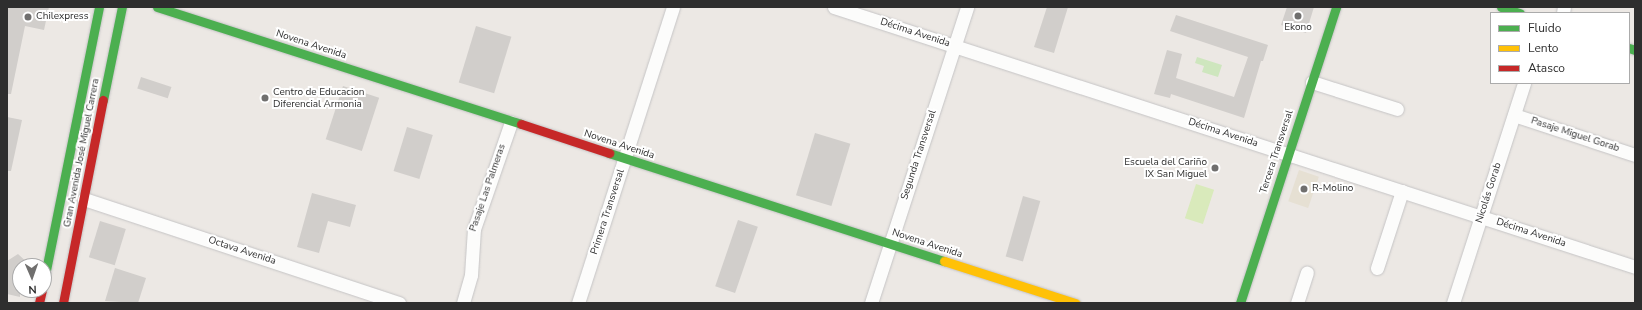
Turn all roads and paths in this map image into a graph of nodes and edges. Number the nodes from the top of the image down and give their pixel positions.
1 (99, 7) edge
2 (122, 7) edge
3 (157, 7) edge
4 (673, 7) edge
5 (834, 7) edge
6 (967, 7) edge
7 (1336, 7) edge
8 (1501, 7) edge
9 (1517, 12) edge
10 (955, 46) junction
11 (1312, 82) junction
12 (1524, 84) edge
13 (1397, 109) dead end
14 (1514, 115) junction
15 (511, 122) junction
16 (1288, 154) junction
17 (1635, 155) edge
18 (625, 158) junction
19 (1402, 191) junction
20 (84, 198) junction
21 (1481, 217) junction
22 (890, 244) junction
23 (48, 258) edge
24 (1635, 267) edge
25 (1377, 268) dead end
26 (1307, 273) dead end
27 (1457, 302) edge
28 (63, 303) edge
29 (399, 303) edge
30 (463, 303) edge
31 (578, 303) edge
32 (871, 303) edge
33 (1075, 303) edge
34 (1240, 303) edge
35 (1297, 303) edge

1 - 23 street, Gran Avenida José Miguel Carrera
2 - 20 street, Gran Avenida José Miguel Carrera
3 - 15 street, Novena Avenida
4 - 18 street, Primera Transversal
5 - 10 street, Décima Avenida
6 - 10 street, Segunda Transversal
7 - 11 street, Tercera Transversal
8 - 9 street
10 - 16 street, Décima Avenida
10 - 22 street, Segunda Transversal
11 - 13 street
11 - 16 street, Tercera Transversal
12 - 14 street, Nicolás Gorab
14 - 17 street, Pasaje Miguel Gorab
14 - 21 street, Nicolás Gorab
15 - 18 street, Novena Avenida
15 - 30 street, Pasaje Las Palmeras
16 - 19 street, Décima Avenida
16 - 34 street, Tercera Transversal
18 - 22 street, Novena Avenida
18 - 31 street, Primera Transversal
19 - 21 street, Décima Avenida
19 - 25 street
20 - 28 street, Gran Avenida José Miguel Carrera
20 - 29 street, Octava Avenida
21 - 24 street, Décima Avenida
21 - 27 street, Nicolás Gorab
22 - 32 street, Segunda Transversal
22 - 33 street, Novena Avenida
26 - 35 street

